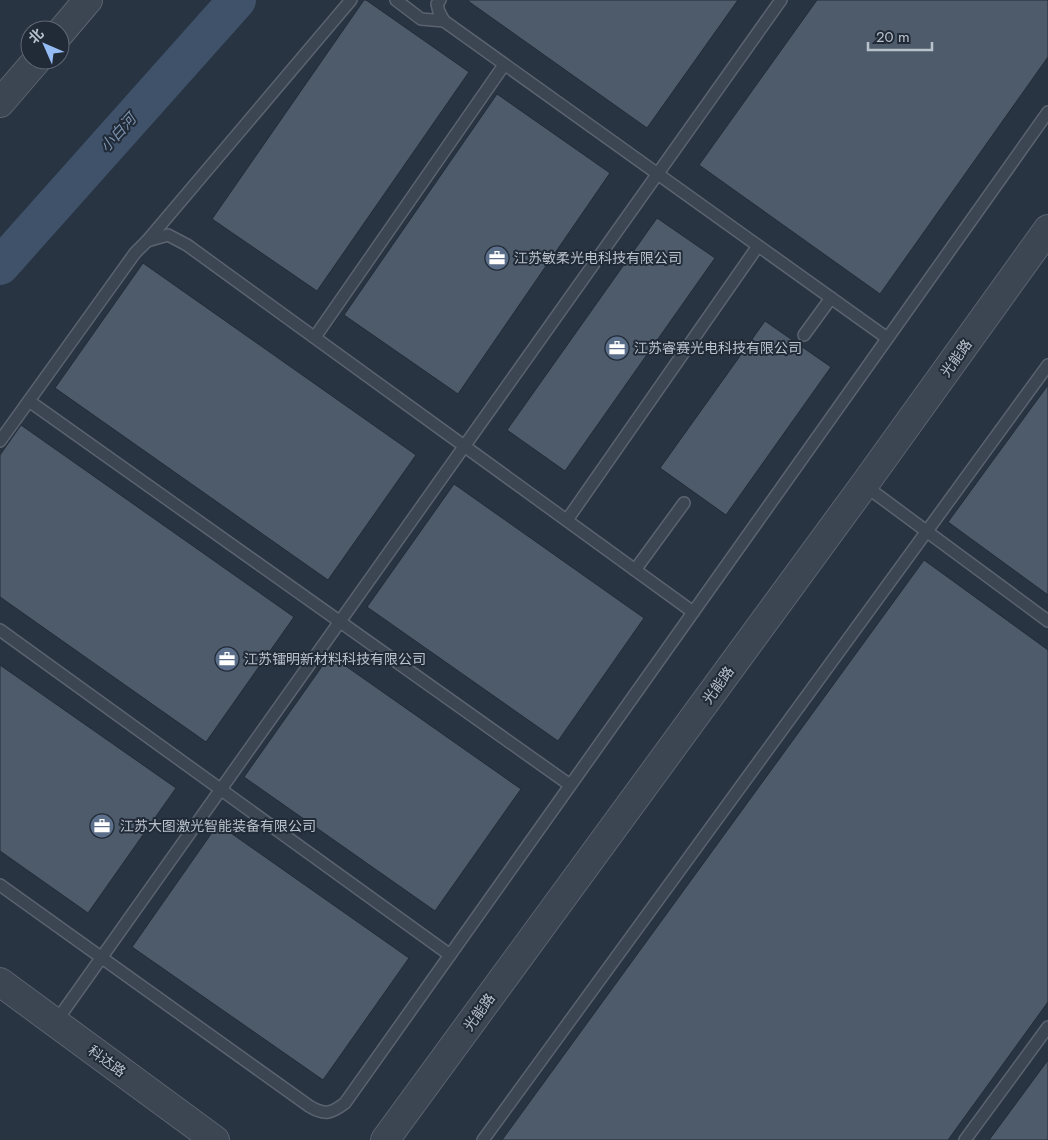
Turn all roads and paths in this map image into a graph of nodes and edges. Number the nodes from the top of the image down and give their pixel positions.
1 (88, 0) edge
2 (350, 0) edge
3 (396, 0) edge
4 (440, 0) edge
5 (780, 0) edge
6 (70, 21) edge
7 (444, 21) junction
8 (504, 65) junction
9 (28, 70) edge
10 (0, 103) edge
11 (1048, 112) edge
12 (657, 174) junction
13 (1048, 229) edge
14 (147, 241) junction
15 (758, 246) junction
16 (831, 298) junction
17 (804, 335) dead end
18 (315, 337) junction
19 (887, 338) junction
20 (1048, 365) edge
21 (29, 401) junction
22 (0, 441) edge
23 (464, 446) junction
24 (864, 485) junction
25 (684, 503) dead end
26 (566, 520) junction
27 (927, 531) junction
28 (635, 570) junction
29 (692, 612) junction
30 (340, 621) junction
31 (1048, 621) edge
32 (0, 630) edge
33 (570, 785) junction
34 (221, 790) junction
35 (0, 885) edge
36 (450, 955) junction
37 (102, 958) junction
38 (0, 982) edge
39 (55, 1023) junction
40 (1048, 1027) edge
41 (215, 1140) edge
42 (386, 1140) edge
43 (483, 1140) edge
44 (965, 1140) edge

1 - 6 street
2 - 14 lane
3 - 7 lane
4 - 7 lane
5 - 12 lane
7 - 8 lane
8 - 12 lane
8 - 18 lane
9 - 10 street
11 - 19 lane
12 - 15 lane
12 - 23 lane
13 - 24 street, 光能路
14 - 18 lane
14 - 21 lane
15 - 16 lane
15 - 26 lane
16 - 17 lane
16 - 19 lane
18 - 23 lane
19 - 29 lane
20 - 27 lane
21 - 22 lane
21 - 30 lane
23 - 26 lane
23 - 30 lane
24 - 27 lane
24 - 42 street, 光能路
25 - 28 lane
26 - 28 lane
27 - 31 lane
27 - 43 lane
28 - 29 lane
29 - 33 lane
30 - 33 lane
30 - 34 lane
32 - 34 lane
33 - 36 lane
34 - 36 lane
34 - 37 lane
35 - 37 lane
36 - 37 lane
37 - 39 lane
38 - 39 street, 科达路
39 - 41 street, 科达路
40 - 44 lane

